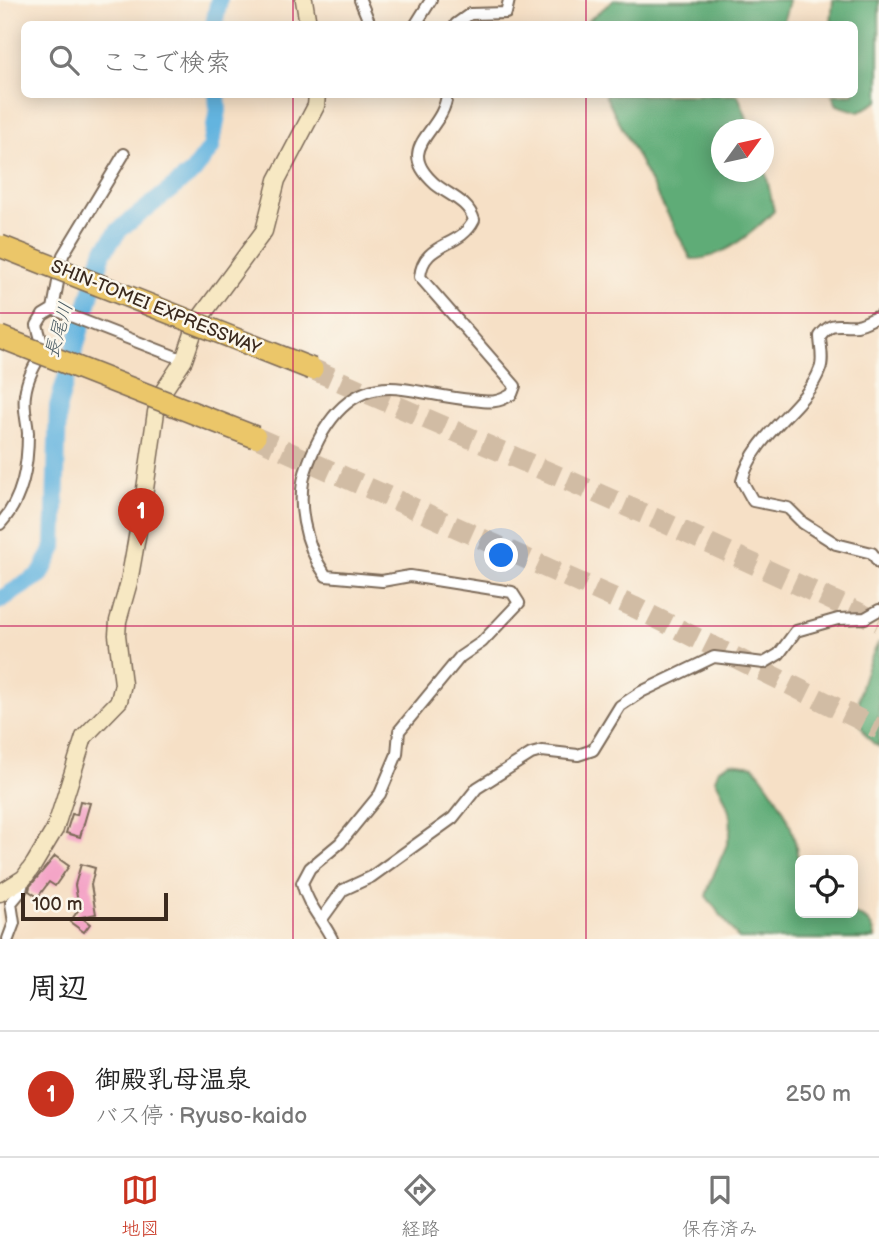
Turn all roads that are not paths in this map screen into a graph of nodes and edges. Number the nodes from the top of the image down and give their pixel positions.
1 (304, 0) edge
2 (360, 0) edge
3 (431, 0) edge
4 (509, 0) edge
5 (307, 21) edge
6 (369, 21) edge
7 (418, 21) edge
8 (460, 21) edge
9 (317, 98) edge
10 (447, 98) edge
11 (124, 154) dead end
12 (0, 246) edge
13 (53, 309) junction
14 (879, 316) edge
15 (0, 337) edge
16 (184, 360) junction
17 (312, 369) tunnel mouth
18 (255, 437) tunnel mouth
19 (0, 524) edge
20 (879, 563) edge
21 (879, 610) edge
22 (24, 878) junction
23 (0, 893) edge
24 (322, 919) junction
25 (8, 939) edge
26 (332, 939) edge

1 - 5 main road
2 - 6 street
3 - 7 street
4 - 8 street
9 - 16 main road
10 - 24 street
11 - 13 street
12 - 17 highway, SHIN-TOMEI EXPRESSWAY, bridge
13 - 16 street
13 - 19 street
14 - 20 street
15 - 18 highway, bridge
16 - 22 main road
21 - 24 street
22 - 23 main road
22 - 25 street
24 - 26 street

